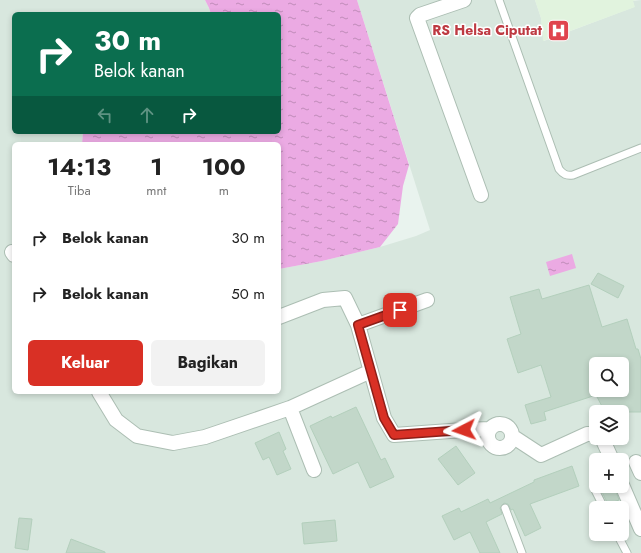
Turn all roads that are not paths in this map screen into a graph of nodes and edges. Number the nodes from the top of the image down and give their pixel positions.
1 (464, 0) edge
2 (499, 0) edge
3 (641, 148) edge
4 (481, 195) dead end
5 (427, 300) dead end
6 (281, 317) edge
7 (358, 325) junction
8 (371, 371) junction
9 (100, 394) edge
10 (290, 408) junction
11 (589, 434) edge
12 (314, 470) dead end
13 (625, 493) edge
14 (504, 508) dead end
15 (641, 529) edge
16 (621, 541) edge
17 (522, 553) edge
18 (627, 553) edge

1 - 4 street
2 - 3 lane
5 - 7 street
6 - 7 street
7 - 8 street
8 - 10 street
8 - 11 street
9 - 10 street
10 - 12 street
13 - 15 street
14 - 17 lane
16 - 18 lane

